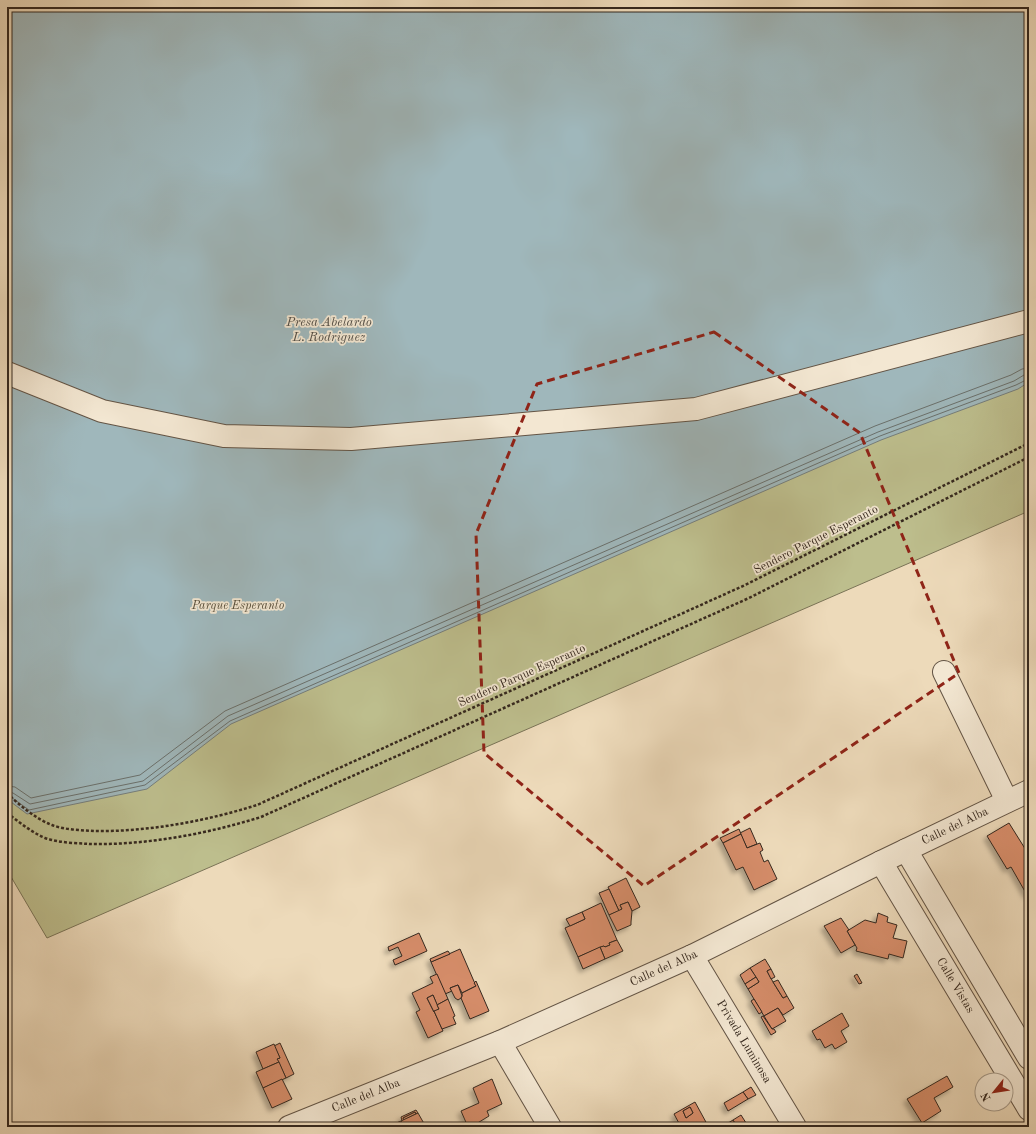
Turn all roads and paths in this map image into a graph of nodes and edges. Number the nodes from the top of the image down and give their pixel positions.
1 (1029, 321) edge
2 (7, 374) edge
3 (1029, 443) edge
4 (1029, 458) edge
5 (944, 672) dead end
6 (1029, 791) edge
7 (7, 793) edge
8 (1007, 801) junction
9 (7, 813) edge
10 (906, 850) junction
11 (881, 862) junction
12 (692, 956) junction
13 (500, 1042) junction
14 (1029, 1058) edge
15 (1029, 1109) edge
16 (289, 1127) edge
17 (550, 1127) edge
18 (795, 1127) edge

1 - 2 street
3 - 7 path, Sendero Parque Esperanto
4 - 9 path, Sendero Parque Esperanto
5 - 8 street
6 - 8 street, Calle del Alba
8 - 10 street, Calle del Alba
10 - 11 street, Calle del Alba
10 - 14 street
11 - 12 street, Calle del Alba
11 - 15 street, Calle Vistas
12 - 13 street, Calle del Alba
12 - 18 street, Privada Luminosa
13 - 16 street, Calle del Alba
13 - 17 street

